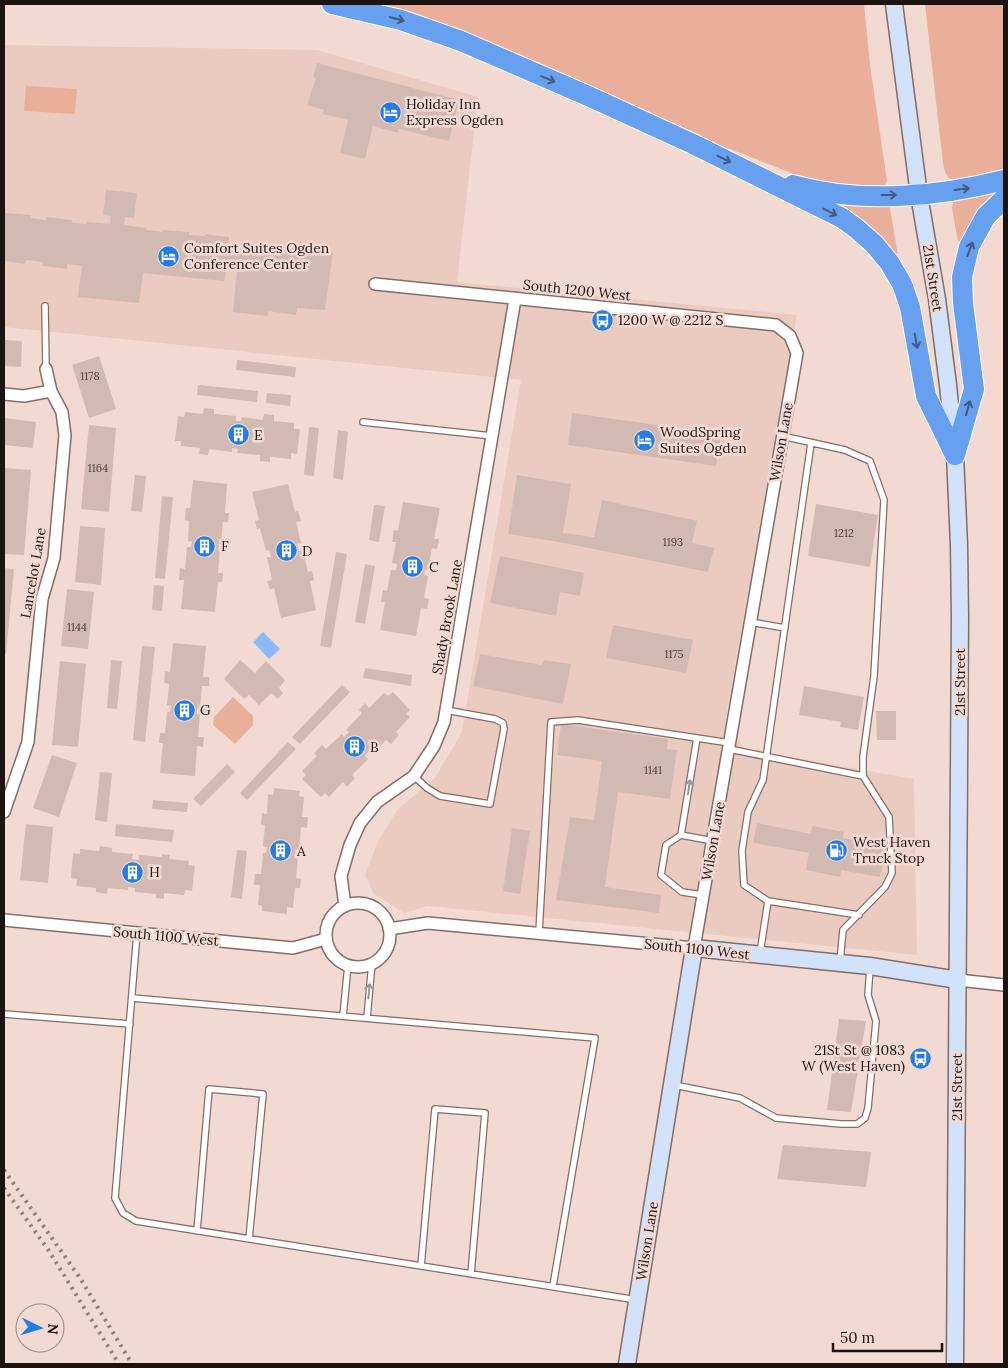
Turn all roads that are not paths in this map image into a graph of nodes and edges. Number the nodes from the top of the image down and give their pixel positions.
1 (332, 4) edge
2 (894, 4) edge
3 (755, 174) junction
4 (1004, 180) edge
5 (918, 195) junction
6 (1004, 199) edge
7 (375, 284) dead end
8 (515, 299) junction
9 (45, 306) dead end
10 (776, 326) joint
11 (46, 369) joint
12 (51, 391) junction
13 (4, 394) edge
14 (363, 422) dead end
15 (492, 436) junction
16 (782, 436) junction
17 (811, 443) junction
18 (955, 455) junction
19 (750, 622) junction
20 (785, 628) junction
21 (446, 710) junction
22 (697, 738) junction
23 (729, 746) junction
24 (767, 756) junction
25 (414, 776) junction
26 (863, 776) junction
27 (4, 812) edge
28 (681, 835) junction
29 (713, 841) junction
30 (703, 895) junction
31 (768, 901) junction
32 (345, 906) junction
33 (859, 915) junction
34 (4, 920) edge
35 (389, 929) junction
36 (539, 932) junction
37 (138, 933) junction
38 (326, 939) junction
39 (694, 948) junction
40 (760, 955) junction
41 (840, 963) junction
42 (372, 964) junction
43 (348, 965) junction
44 (870, 966) junction
45 (958, 980) junction
46 (1004, 985) edge
47 (132, 998) junction
48 (4, 1014) edge
49 (343, 1016) junction
50 (367, 1018) junction
51 (130, 1024) junction
52 (672, 1085) junction
53 (196, 1231) junction
54 (249, 1239) junction
55 (420, 1266) junction
56 (471, 1274) junction
57 (553, 1286) junction
58 (637, 1300) junction
59 (626, 1364) edge
60 (955, 1364) edge

1 -> 3 highway
2 - 5 main road, 21st Street
3 -> 5 highway
3 -> 18 highway
5 -> 4 highway
5 - 18 main road, 21st Street
18 -> 6 highway
7 - 8 street, South 1200 West
8 - 10 street, South 1200 West
8 - 15 street, Shady Brook Lane
9 - 11 lane
10 - 16 street, Wilson Lane
11 - 12 street, Lancelot Lane
12 - 13 street
12 - 27 street, Lancelot Lane
14 - 15 lane
15 - 21 street, Shady Brook Lane
16 - 17 lane
16 - 19 street, Wilson Lane
17 - 20 lane
17 - 26 lane
18 - 45 main road, 21st Street
19 - 20 lane
19 - 23 street, Wilson Lane
20 - 24 lane
21 - 25 street, Shady Brook Lane
21 - 25 lane
22 - 23 lane
28 -> 22 lane
22 - 36 lane
23 - 24 lane
23 - 29 street, Wilson Lane
24 - 26 lane
24 - 31 lane
25 - 32 street, Shady Brook Lane
26 - 33 lane
28 - 29 lane
28 - 30 lane
29 - 30 street, Wilson Lane
30 - 39 street, Wilson Lane
31 - 33 lane
31 - 40 lane
32 - 35 street
32 - 38 street
33 - 41 lane
34 - 37 street, South 1100 West
35 - 36 street, South 1100 West
35 - 42 street
36 - 39 street, South 1100 West
37 - 38 street, South 1100 West
37 - 47 lane
38 - 43 street
39 - 40 main road, South 1100 West
39 - 52 main road, Wilson Lane
40 - 41 main road, South 1100 West
41 - 44 main road, South 1100 West
42 - 43 street
50 -> 42 lane
43 - 49 lane
44 - 45 main road, South 1100 West
44 - 52 lane
45 - 46 street, South 1100 West
45 - 60 main road, 21st Street
47 - 49 lane
47 - 51 lane
48 - 51 lane
49 - 50 lane
50 - 57 lane
51 - 53 lane
52 - 58 main road, Wilson Lane
53 - 54 lane
53 - 54 lane
54 - 55 lane
55 - 56 lane
55 - 56 lane
56 - 57 lane
57 - 58 lane
58 - 59 main road, Wilson Lane

